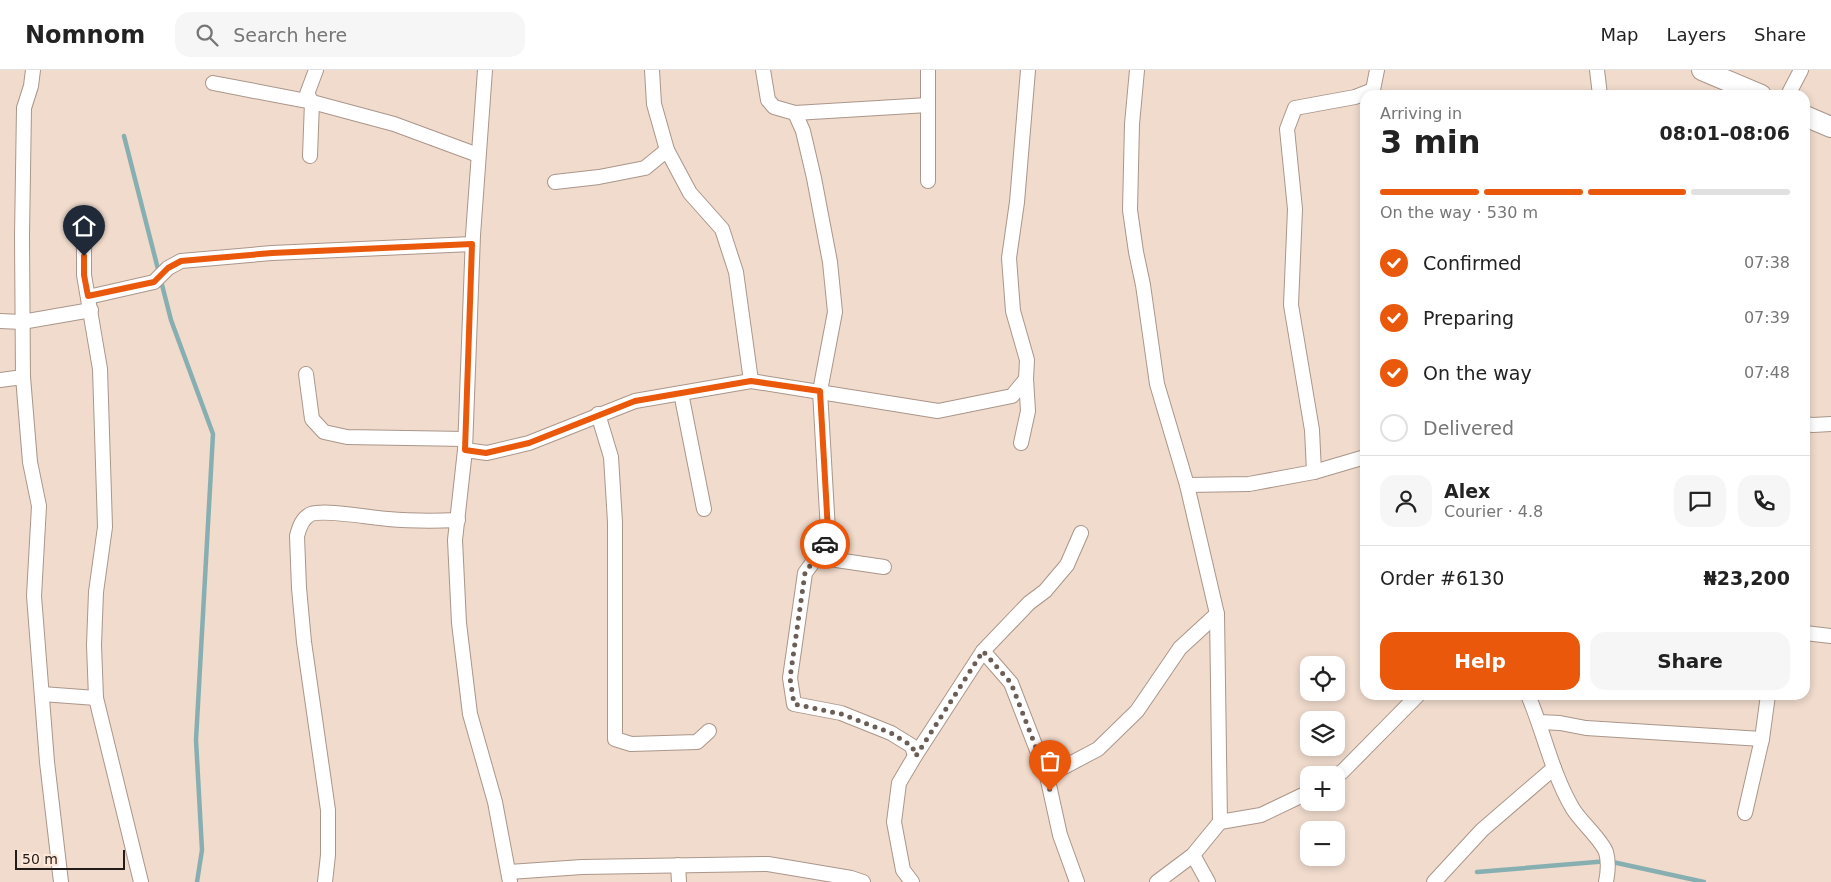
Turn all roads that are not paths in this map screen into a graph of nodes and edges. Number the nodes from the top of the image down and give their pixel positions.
1 (33, 70) edge
2 (316, 70) edge
3 (486, 70) edge
4 (652, 70) edge
5 (763, 70) edge
6 (928, 70) edge
7 (1028, 70) edge
8 (1137, 70) edge
9 (1377, 70) edge
10 (1597, 70) edge
11 (1703, 70) edge
12 (1801, 70) edge
13 (213, 83) dead end
14 (1374, 90) edge
15 (1599, 90) edge
16 (1749, 90) edge
17 (1791, 90) edge
18 (1360, 95) edge
19 (312, 102) junction
20 (928, 105) junction
21 (795, 113) junction
22 (1810, 118) edge
23 (1831, 127) edge
24 (667, 150) junction
25 (478, 155) junction
26 (310, 156) dead end
27 (928, 181) dead end
28 (555, 182) dead end
29 (84, 237) dead end
30 (472, 244) junction
31 (90, 303) junction
32 (0, 321) edge
33 (22, 322) junction
34 (306, 374) dead end
35 (23, 377) junction
36 (1026, 379) junction
37 (0, 380) edge
38 (751, 381) junction
39 (820, 391) junction
40 (681, 393) junction
41 (598, 414) junction
42 (1831, 424) edge
43 (1810, 425) edge
44 (1021, 443) dead end
45 (465, 444) junction
46 (1360, 458) edge
47 (1314, 472) junction
48 (1187, 485) junction
49 (704, 509) dead end
50 (458, 520) junction
51 (1081, 533) dead end
52 (816, 557) junction
53 (884, 566) dead end
54 (1217, 614) junction
55 (1810, 634) edge
56 (1831, 636) edge
57 (983, 651) junction
58 (42, 694) junction
59 (96, 698) junction
60 (1413, 700) edge
61 (1530, 700) edge
62 (1767, 700) edge
63 (1539, 722) junction
64 (709, 731) dead end
65 (1762, 739) junction
66 (916, 756) junction
67 (1554, 768) junction
68 (1345, 769) edge
69 (1047, 776) junction
70 (1300, 796) edge
71 (1745, 813) dead end
72 (1220, 822) junction
73 (1193, 855) junction
74 (678, 865) junction
75 (1607, 876) edge
76 (510, 877) edge
77 (61, 882) edge
78 (141, 882) edge
79 (325, 882) edge
80 (679, 882) edge
81 (863, 882) edge
82 (912, 882) edge
83 (1076, 882) edge
84 (1157, 882) edge
85 (1208, 882) edge
86 (1434, 882) edge

1 - 33 street
2 - 19 street
3 - 25 street
4 - 24 street
5 - 21 street
6 - 20 street
7 - 36 street
8 - 48 street
9 - 14 street
10 - 15 street
11 - 16 street
12 - 17 street
13 - 19 street
18 - 47 street
19 - 25 street
19 - 26 street
20 - 21 street
20 - 27 street
21 - 39 street
22 - 23 street
24 - 28 street
24 - 38 street
25 - 30 street
29 - 31 street
30 - 31 street
30 - 45 street
31 - 33 street
31 - 59 street
32 - 33 street
33 - 35 street
34 - 45 street
35 - 37 street
35 - 58 street
36 - 39 street
36 - 44 street
38 - 39 street
38 - 40 street
39 - 52 street
40 - 41 street
40 - 49 street
41 - 45 street
41 - 64 street
42 - 43 street
45 - 50 street
46 - 47 street
47 - 48 street
48 - 54 street
50 - 76 street
50 - 79 street
51 - 57 street
52 - 53 street
52 - 66 street
54 - 69 street
54 - 72 street
55 - 56 street
57 - 66 street
57 - 69 street
58 - 59 street
58 - 77 street
59 - 78 street
60 - 68 street
61 - 63 street
62 - 65 street
63 - 65 street
63 - 67 street
65 - 71 street
66 - 82 street
67 - 75 street
67 - 86 street
69 - 83 street
70 - 72 street
72 - 73 street
73 - 84 street
73 - 85 street
74 - 76 street
74 - 80 street
74 - 81 street

